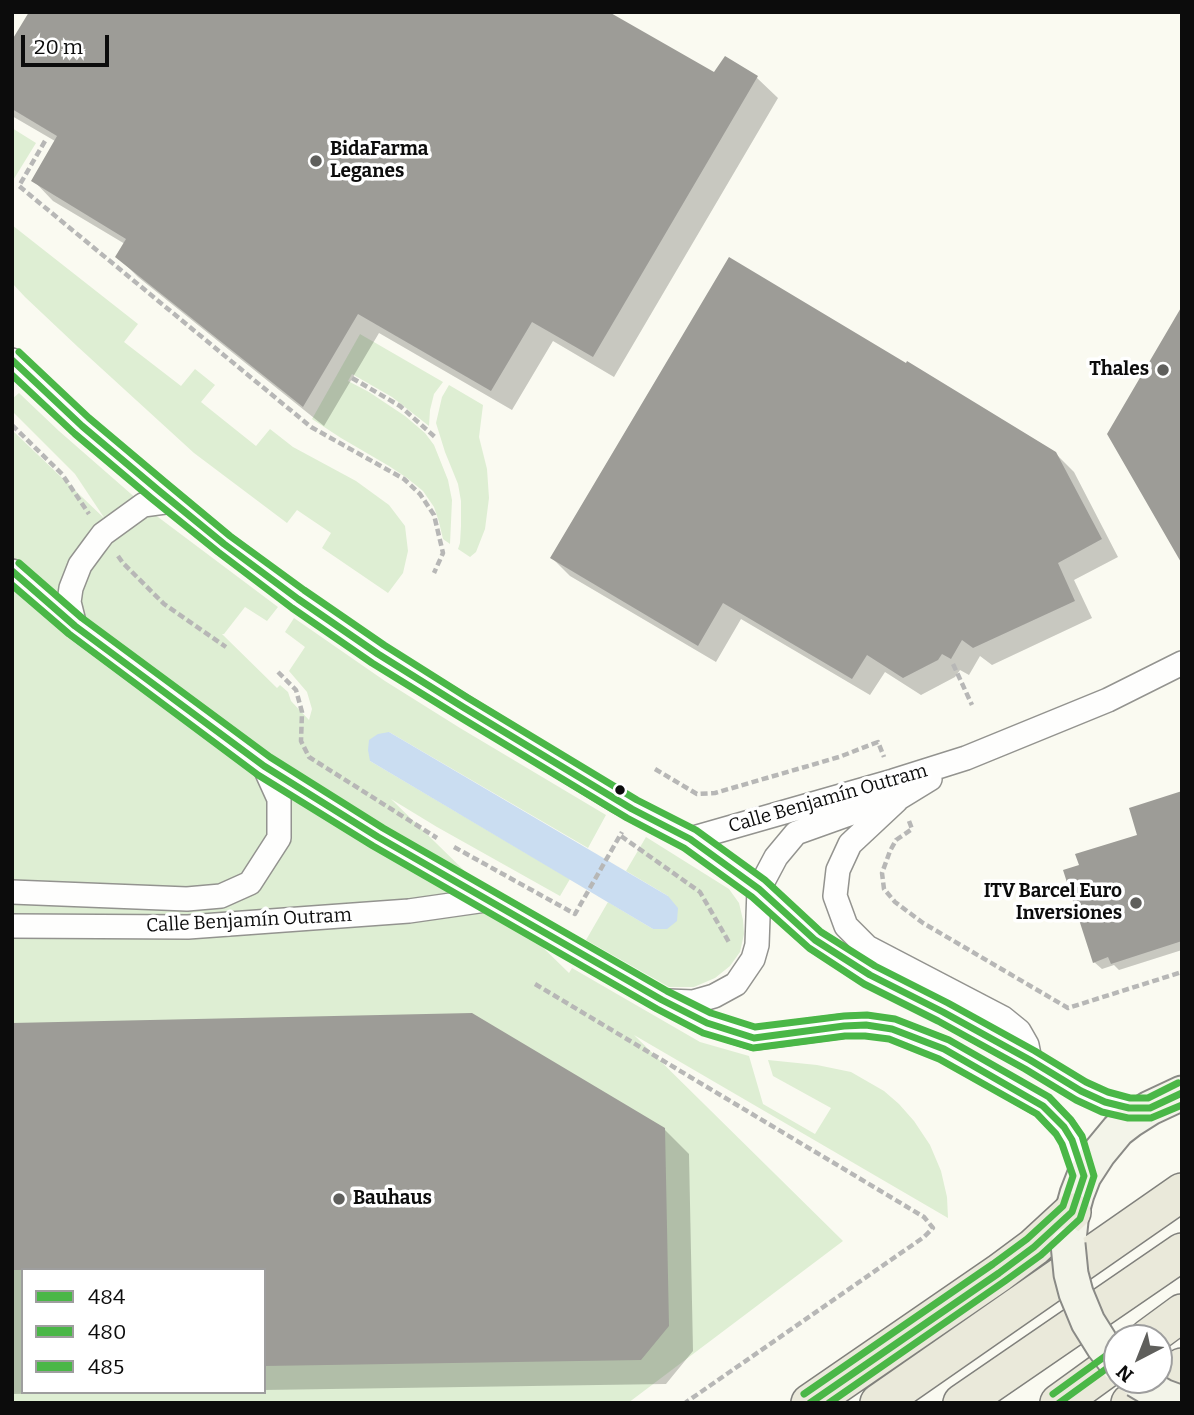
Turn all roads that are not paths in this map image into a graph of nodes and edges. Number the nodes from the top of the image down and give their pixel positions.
1 (12, 359) edge
2 (172, 501) junction
3 (12, 572) edge
4 (75, 626) junction
5 (1182, 663) edge
6 (966, 758) junction
7 (264, 766) junction
8 (899, 798) junction
9 (690, 839) junction
10 (759, 889) junction
11 (12, 891) edge
12 (486, 900) junction
13 (12, 926) edge
14 (662, 1000) junction
15 (1030, 1060) junction
16 (1182, 1093) edge
17 (1150, 1108) junction
18 (1084, 1176) junction
19 (1182, 1192) edge
20 (1072, 1212) junction
21 (1182, 1252) edge
22 (1182, 1313) edge
23 (1167, 1324) edge
24 (1103, 1346) edge
25 (1182, 1367) edge
26 (1103, 1372) edge
27 (1160, 1394) edge
28 (810, 1403) edge
29 (879, 1403) edge
30 (962, 1403) edge
31 (1059, 1403) edge
32 (1130, 1403) edge
33 (1182, 1403) edge

1 - 2 street
2 - 4 street
2 - 9 street
3 - 4 street
4 - 7 street
5 - 6 street, Calle Benjamín Outram
6 - 8 street, Calle Benjamín Outram
6 - 9 street, Calle Benjamín Outram
7 - 11 street, Calle Benjamín Outram
7 - 12 street
8 - 10 street, Calle Benjamín Outram
8 - 15 street
9 - 10 street
10 - 14 street
10 - 15 street
12 - 13 street, Calle Benjamín Outram
12 - 14 street
14 - 18 street
15 - 17 street
16 - 17 street
17 - 18 street
18 - 20 street
19 - 29 main road
20 - 24 street, bridge
20 - 28 main road
21 - 30 main road
22 - 23 main road
25 - 32 main road
26 - 31 main road
27 - 33 street, bridge

